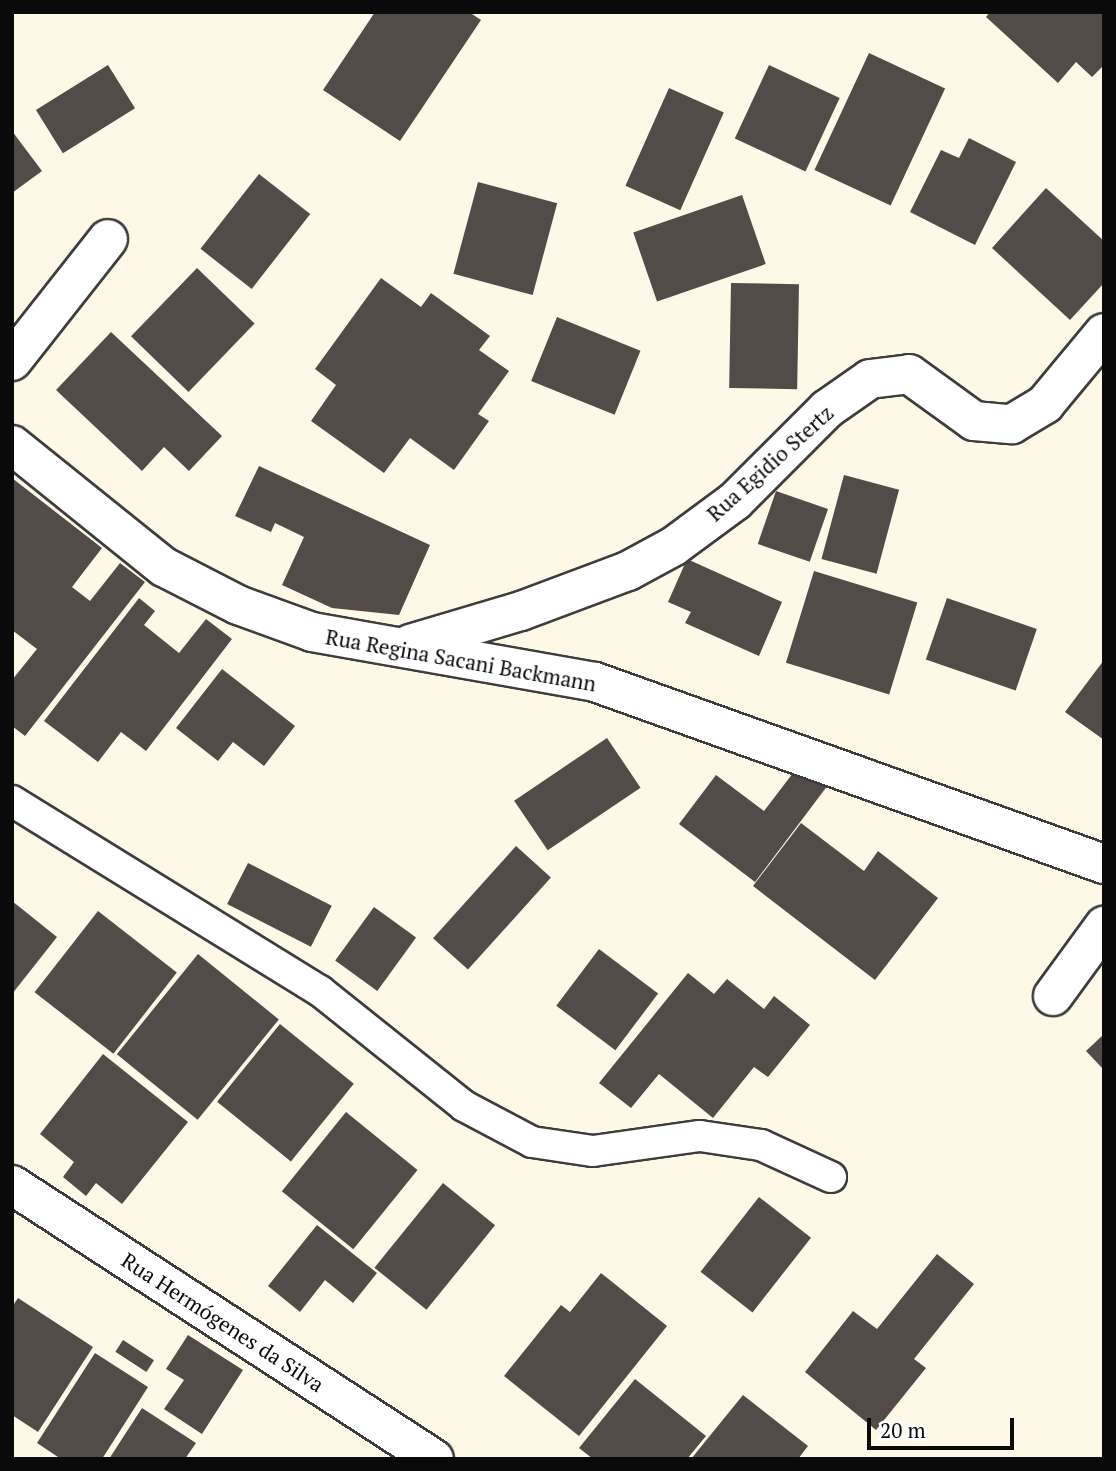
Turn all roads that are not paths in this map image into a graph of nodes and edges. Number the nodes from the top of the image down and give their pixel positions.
1 (108, 239) dead end
2 (1104, 333) edge
3 (12, 360) edge
4 (12, 445) edge
5 (401, 647) junction
6 (12, 801) edge
7 (1104, 864) edge
8 (1104, 926) edge
9 (1053, 996) dead end
10 (831, 1177) dead end
11 (12, 1185) edge
12 (434, 1459) edge

1 - 3 street
2 - 5 street, Rua Egidio Stertz
4 - 5 street, Rua Regina Sacani Backmann
5 - 7 street, Rua Regina Sacani Backmann
6 - 10 lane
8 - 9 street
11 - 12 street, Rua Hermógenes da Silva

